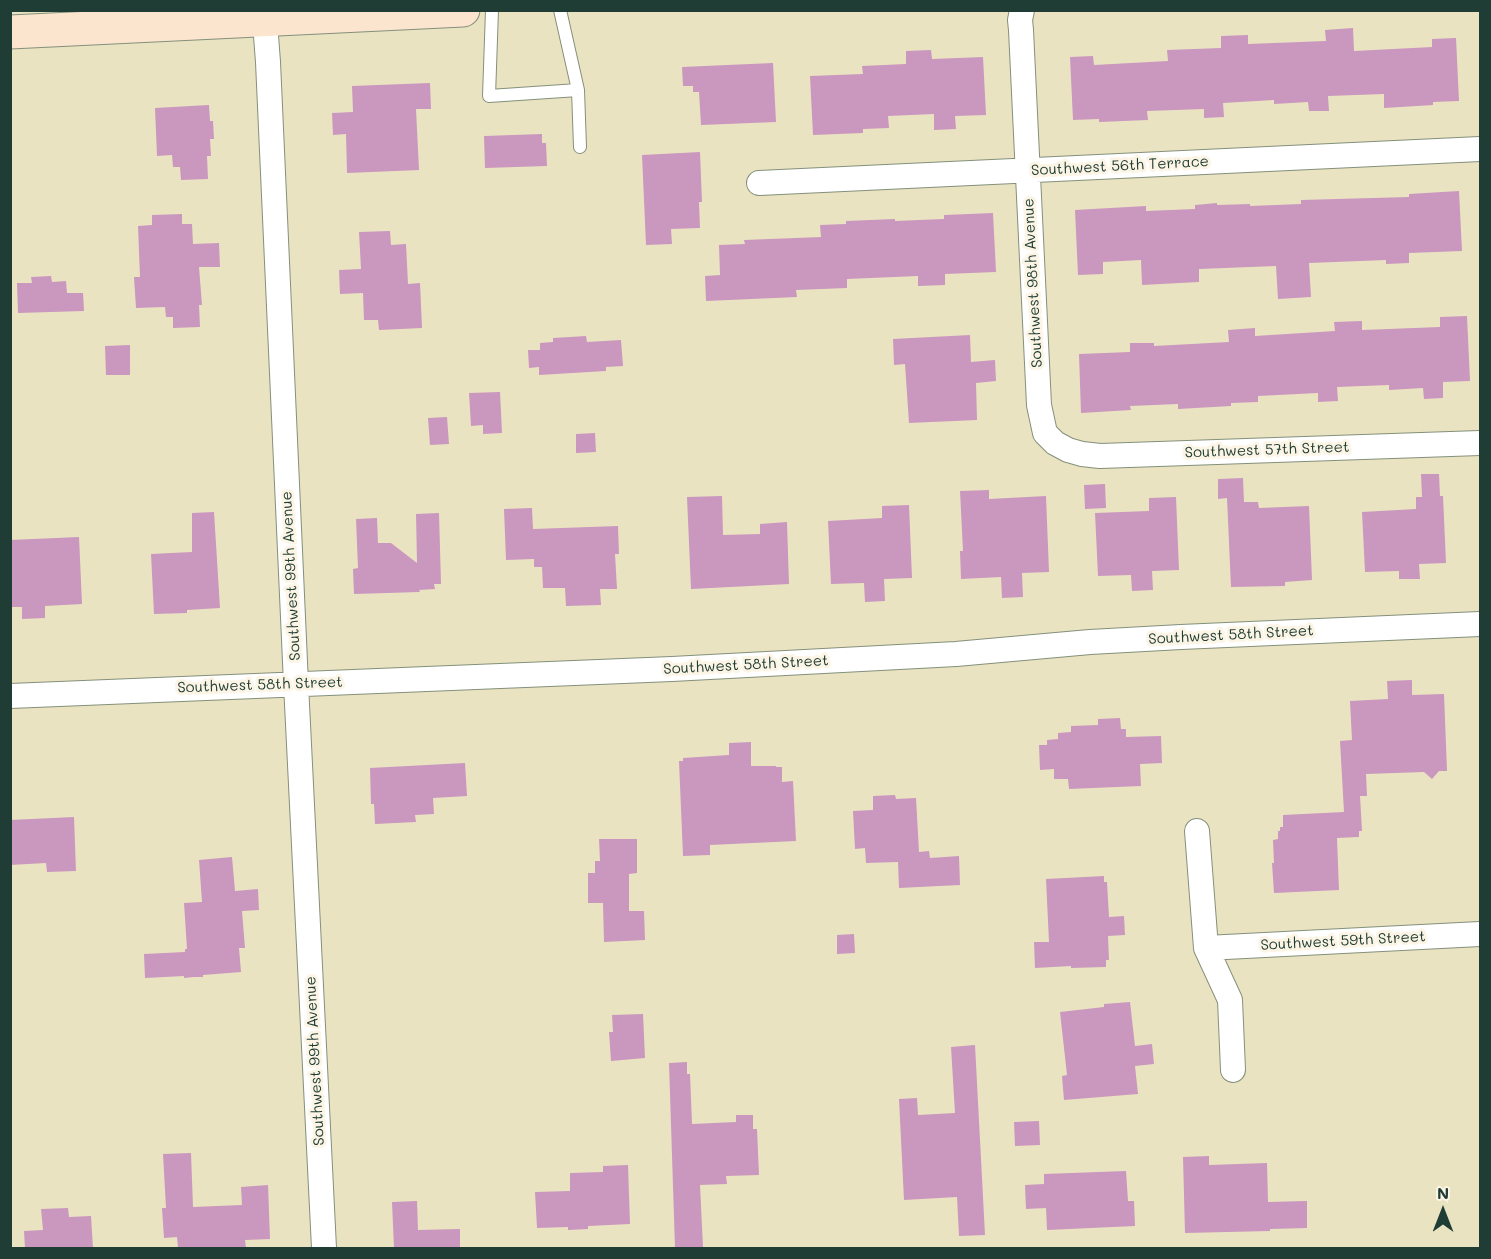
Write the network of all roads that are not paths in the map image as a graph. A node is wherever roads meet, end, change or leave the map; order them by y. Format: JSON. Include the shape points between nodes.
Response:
{"nodes":[{"id":1,"x":463,"y":10,"type":"edge"},
{"id":2,"x":492,"y":10,"type":"edge"},
{"id":3,"x":560,"y":10,"type":"edge"},
{"id":4,"x":1022,"y":10,"type":"edge"},
{"id":5,"x":264,"y":15,"type":"edge"},
{"id":6,"x":10,"y":32,"type":"edge"},
{"id":7,"x":578,"y":90,"type":"junction"},
{"id":8,"x":580,"y":147,"type":"dead end"},
{"id":9,"x":1480,"y":149,"type":"edge"},
{"id":10,"x":1028,"y":170,"type":"junction"},
{"id":11,"x":759,"y":183,"type":"dead end"},
{"id":12,"x":1480,"y":442,"type":"edge"},
{"id":13,"x":1055,"y":443,"type":"joint"},
{"id":14,"x":1480,"y":624,"type":"edge"},
{"id":15,"x":296,"y":684,"type":"junction"},
{"id":16,"x":10,"y":696,"type":"edge"},
{"id":17,"x":1197,"y":831,"type":"dead end"},
{"id":18,"x":1480,"y":934,"type":"edge"},
{"id":19,"x":1206,"y":948,"type":"junction"},
{"id":20,"x":1233,"y":1070,"type":"dead end"},
{"id":21,"x":324,"y":1248,"type":"edge"}],
"edges":[{"from":1,"to":5,"type":"main road"},
{"from":2,"to":7,"type":"lane","via":[[489,96]]},
{"from":3,"to":7,"type":"lane"},
{"from":4,"to":10,"type":"street","name":"Southwest 98th Avenue"},
{"from":5,"to":6,"type":"main road"},
{"from":5,"to":15,"type":"street","name":"Southwest 99th Avenue"},
{"from":7,"to":8,"type":"lane"},
{"from":9,"to":10,"type":"street","name":"Southwest 56th Terrace"},
{"from":10,"to":11,"type":"street","name":"Southwest 56th Terrace"},
{"from":10,"to":13,"type":"street","name":"Southwest 98th Avenue","via":[[1039,405],[1045,433]]},
{"from":12,"to":13,"type":"street","name":"Southwest 57th Street","via":[[1100,456],[1068,450]]},
{"from":14,"to":15,"type":"street","name":"Southwest 58th Street","via":[[1090,642],[956,654],[672,669]]},
{"from":15,"to":16,"type":"street","name":"Southwest 58th Street"},
{"from":15,"to":21,"type":"street","name":"Southwest 99th Avenue"},
{"from":17,"to":19,"type":"street"},
{"from":18,"to":19,"type":"street","name":"Southwest 59th Street"},
{"from":19,"to":20,"type":"street","via":[[1230,1000]]}]}
